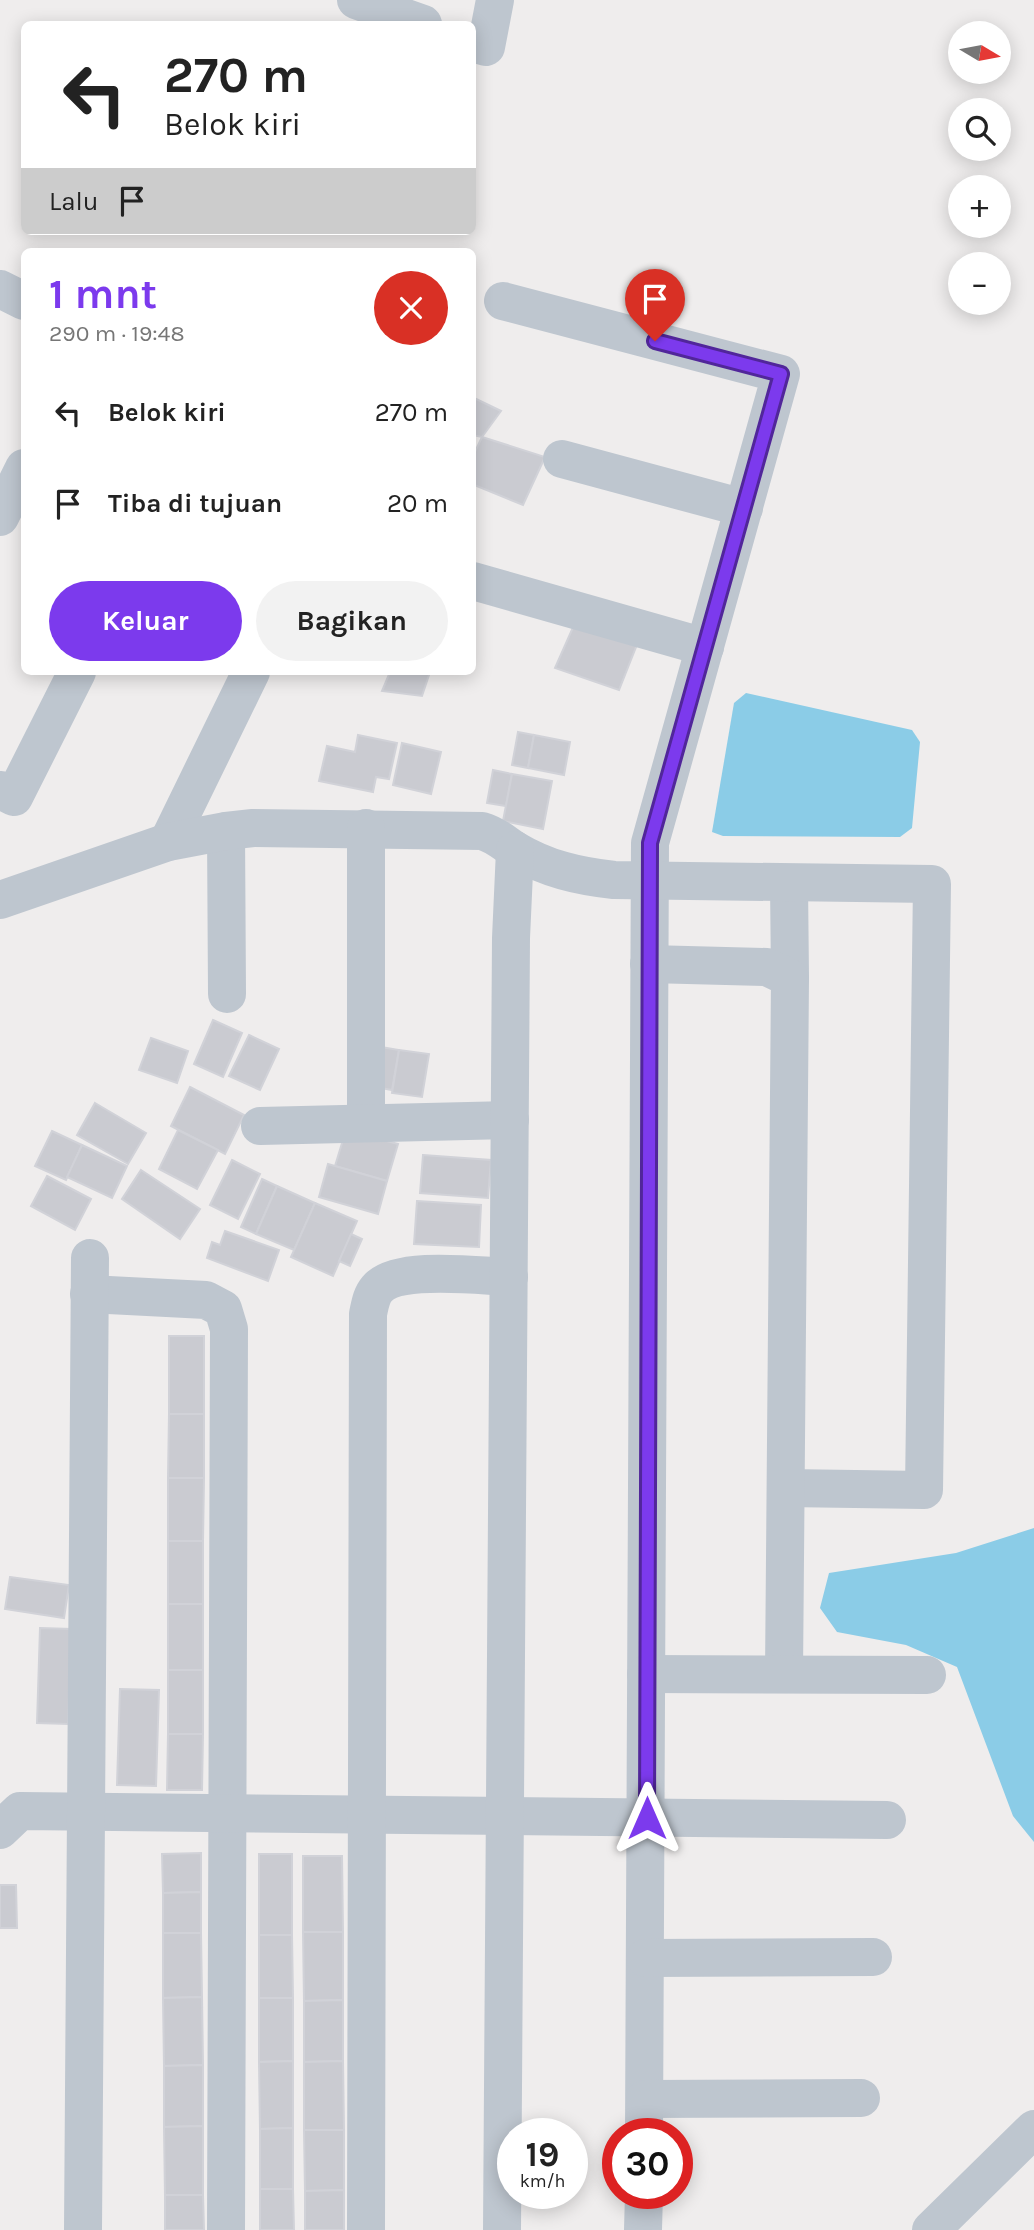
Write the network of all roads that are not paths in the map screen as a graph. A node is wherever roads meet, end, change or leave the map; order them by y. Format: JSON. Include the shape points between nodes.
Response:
{"nodes":[{"id":1,"x":356,"y":0,"type":"edge"},
{"id":2,"x":495,"y":0,"type":"edge"},
{"id":3,"x":415,"y":21,"type":"edge"},
{"id":4,"x":476,"y":44,"type":"edge"},
{"id":5,"x":0,"y":289,"type":"edge"},
{"id":6,"x":21,"y":300,"type":"edge"},
{"id":7,"x":503,"y":301,"type":"dead end"},
{"id":8,"x":562,"y":459,"type":"dead end"},
{"id":9,"x":21,"y":474,"type":"edge"},
{"id":10,"x":744,"y":508,"type":"junction"},
{"id":11,"x":0,"y":517,"type":"edge"},
{"id":12,"x":476,"y":582,"type":"edge"},
{"id":13,"x":705,"y":647,"type":"junction"},
{"id":14,"x":75,"y":675,"type":"edge"},
{"id":15,"x":250,"y":675,"type":"edge"},
{"id":16,"x":0,"y":790,"type":"edge"},
{"id":17,"x":366,"y":828,"type":"junction"},
{"id":18,"x":226,"y":831,"type":"junction"},
{"id":19,"x":168,"y":842,"type":"junction"},
{"id":20,"x":515,"y":850,"type":"junction"},
{"id":21,"x":649,"y":881,"type":"junction"},
{"id":22,"x":789,"y":883,"type":"junction"},
{"id":23,"x":0,"y":900,"type":"edge"},
{"id":24,"x":649,"y":964,"type":"junction"},
{"id":25,"x":790,"y":978,"type":"junction"},
{"id":26,"x":227,"y":994,"type":"dead end"},
{"id":27,"x":510,"y":1120,"type":"junction"},
{"id":28,"x":366,"y":1124,"type":"junction"},
{"id":29,"x":260,"y":1126,"type":"dead end"},
{"id":30,"x":509,"y":1277,"type":"junction"},
{"id":31,"x":786,"y":1488,"type":"junction"},
{"id":32,"x":646,"y":1674,"type":"junction"},
{"id":33,"x":784,"y":1674,"type":"junction"},
{"id":34,"x":928,"y":1675,"type":"dead end"},
{"id":35,"x":7,"y":1811,"type":"edge"},
{"id":36,"x":85,"y":1811,"type":"junction"},
{"id":37,"x":226,"y":1813,"type":"junction"},
{"id":38,"x":366,"y":1814,"type":"junction"},
{"id":39,"x":506,"y":1816,"type":"junction"},
{"id":40,"x":647,"y":1818,"type":"junction"},
{"id":41,"x":887,"y":1820,"type":"dead end"},
{"id":42,"x":646,"y":1958,"type":"junction"},
{"id":43,"x":873,"y":1958,"type":"dead end"},
{"id":44,"x":861,"y":2098,"type":"dead end"},
{"id":45,"x":645,"y":2116,"type":"edge"},
{"id":46,"x":1034,"y":2129,"type":"edge"},
{"id":47,"x":644,"y":2209,"type":"edge"},
{"id":48,"x":83,"y":2230,"type":"edge"},
{"id":49,"x":226,"y":2230,"type":"edge"},
{"id":50,"x":366,"y":2230,"type":"edge"},
{"id":51,"x":502,"y":2230,"type":"edge"},
{"id":52,"x":643,"y":2230,"type":"edge"},
{"id":53,"x":931,"y":2230,"type":"edge"}],
"edges":[{"from":1,"to":3,"type":"street"},
{"from":2,"to":4,"type":"street","via":[[485,47]]},
{"from":5,"to":6,"type":"street"},
{"from":7,"to":10,"type":"street","via":[[781,374]]},
{"from":8,"to":10,"type":"street"},
{"from":9,"to":11,"type":"street"},
{"from":10,"to":13,"type":"street"},
{"from":12,"to":13,"type":"street"},
{"from":13,"to":21,"type":"street","via":[[650,843]]},
{"from":14,"to":16,"type":"street","via":[[14,797]]},
{"from":15,"to":19,"type":"street"},
{"from":17,"to":18,"type":"street"},
{"from":17,"to":20,"type":"street","via":[[482,831],[496,835]]},
{"from":17,"to":28,"type":"street"},
{"from":18,"to":19,"type":"street"},
{"from":18,"to":26,"type":"street"},
{"from":19,"to":23,"type":"street"},
{"from":20,"to":21,"type":"street","via":[[577,876]]},
{"from":20,"to":27,"type":"street"},
{"from":21,"to":22,"type":"street"},
{"from":21,"to":24,"type":"street"},
{"from":22,"to":25,"type":"street"},
{"from":22,"to":31,"type":"street","via":[[932,884],[924,1490]]},
{"from":24,"to":25,"type":"street","via":[[767,967]]},
{"from":24,"to":32,"type":"street"},
{"from":25,"to":31,"type":"street"},
{"from":27,"to":28,"type":"street"},
{"from":27,"to":30,"type":"street"},
{"from":28,"to":29,"type":"street"},
{"from":30,"to":38,"type":"street","via":[[401,1276],[378,1287],[371,1298],[367,1346]]},
{"from":30,"to":39,"type":"street"},
{"from":31,"to":33,"type":"street"},
{"from":32,"to":33,"type":"street"},
{"from":32,"to":40,"type":"street"},
{"from":33,"to":34,"type":"street"},
{"from":35,"to":36,"type":"street"},
{"from":36,"to":37,"type":"street"},
{"from":36,"to":37,"type":"street","via":[[89,1276],[206,1300],[227,1315]]},
{"from":36,"to":48,"type":"street"},
{"from":37,"to":38,"type":"street"},
{"from":37,"to":49,"type":"street"},
{"from":38,"to":39,"type":"street"},
{"from":38,"to":50,"type":"street"},
{"from":39,"to":40,"type":"street"},
{"from":39,"to":51,"type":"street"},
{"from":40,"to":41,"type":"street"},
{"from":40,"to":42,"type":"street"},
{"from":42,"to":43,"type":"street"},
{"from":42,"to":45,"type":"street"},
{"from":44,"to":45,"type":"street"},
{"from":46,"to":53,"type":"street"},
{"from":47,"to":52,"type":"street"}]}
